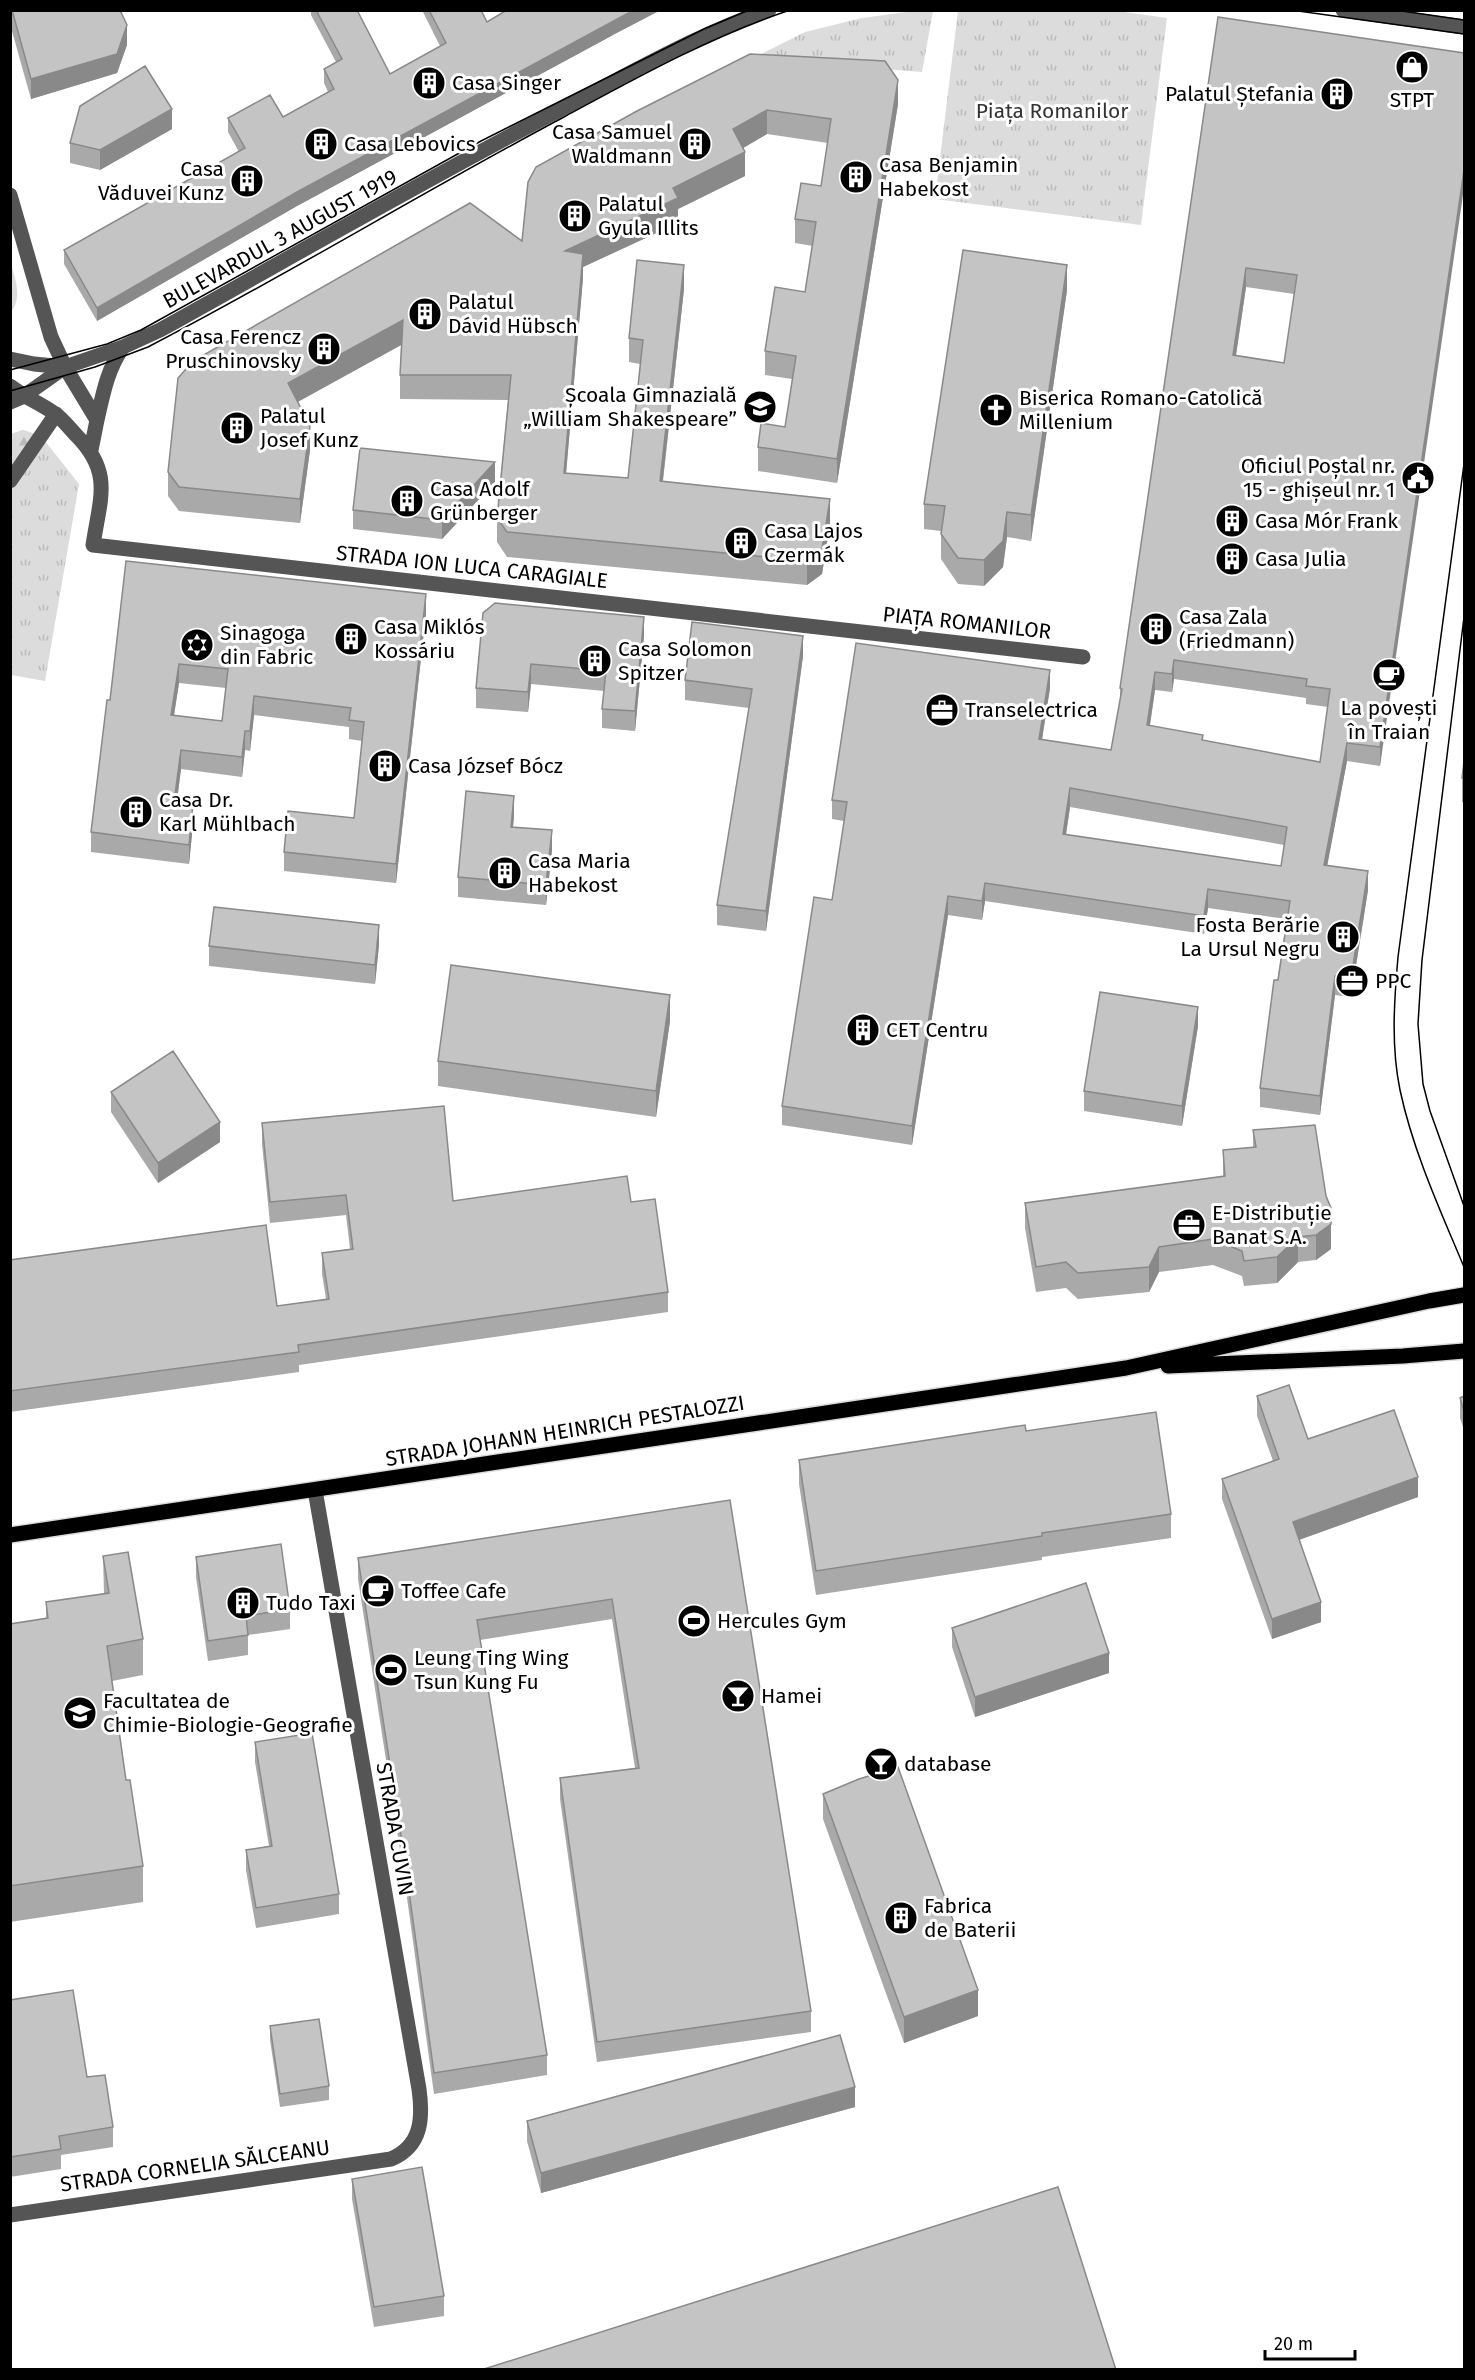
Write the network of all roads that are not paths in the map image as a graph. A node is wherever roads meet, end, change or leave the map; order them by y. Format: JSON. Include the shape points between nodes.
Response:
{"nodes":[{"id":1,"x":770,"y":10,"type":"edge"},
{"id":2,"x":1343,"y":10,"type":"edge"},
{"id":3,"x":1464,"y":27,"type":"edge"},
{"id":4,"x":10,"y":195,"type":"edge"},
{"id":5,"x":123,"y":347,"type":"junction"},
{"id":6,"x":10,"y":359,"type":"edge"},
{"id":7,"x":65,"y":368,"type":"junction"},
{"id":8,"x":10,"y":386,"type":"edge"},
{"id":9,"x":17,"y":399,"type":"edge"},
{"id":10,"x":56,"y":414,"type":"junction"},
{"id":11,"x":97,"y":420,"type":"junction"},
{"id":12,"x":91,"y":450,"type":"junction"},
{"id":13,"x":10,"y":481,"type":"edge"},
{"id":14,"x":846,"y":630,"type":"joint"},
{"id":15,"x":1083,"y":657,"type":"dead end"},
{"id":16,"x":1463,"y":1297,"type":"edge"},
{"id":17,"x":1464,"y":1351,"type":"edge"},
{"id":18,"x":1126,"y":1368,"type":"junction"},
{"id":19,"x":315,"y":1490,"type":"junction"},
{"id":20,"x":10,"y":1535,"type":"edge"},
{"id":21,"x":386,"y":2159,"type":"joint"},
{"id":22,"x":10,"y":2215,"type":"edge"}],
"edges":[{"from":1,"to":5,"type":"street","name":"BULEVARDUL 3 AUGUST 1919","via":[[682,47],[517,132]]},
{"from":2,"to":3,"type":"street"},
{"from":4,"to":7,"type":"street","via":[[41,307]]},
{"from":5,"to":7,"type":"street","name":"BULEVARDUL 3 AUGUST 1919"},
{"from":5,"to":11,"type":"street","via":[[107,377]]},
{"from":6,"to":7,"type":"street","name":"BULEVARDUL 3 AUGUST 1919"},
{"from":7,"to":9,"type":"street","name":"BULEVARDUL 3 AUGUST 1919"},
{"from":7,"to":11,"type":"street"},
{"from":8,"to":9,"type":"street"},
{"from":9,"to":10,"type":"street"},
{"from":10,"to":12,"type":"street"},
{"from":10,"to":13,"type":"street"},
{"from":11,"to":12,"type":"street"},
{"from":12,"to":14,"type":"street","name":"STRADA ION LUCA CARAGIALE","via":[[102,482],[93,545]]},
{"from":14,"to":15,"type":"street","name":"PIAȚA ROMANILOR"},
{"from":16,"to":18,"type":"main road","name":"STRADA JOHANN HEINRICH PESTALOZZI","via":[[1429,1301]]},
{"from":17,"to":18,"type":"main road","name":"STRADA JOHANN HEINRICH PESTALOZZI"},
{"from":18,"to":19,"type":"main road","name":"STRADA JOHANN HEINRICH PESTALOZZI"},
{"from":19,"to":20,"type":"main road","name":"STRADA JOHANN HEINRICH PESTALOZZI"},
{"from":19,"to":21,"type":"street","name":"STRADA CUVIN","via":[[420,2096],[417,2137],[406,2150]]},
{"from":21,"to":22,"type":"street","name":"STRADA CORNELIA SĂLCEANU"}]}
